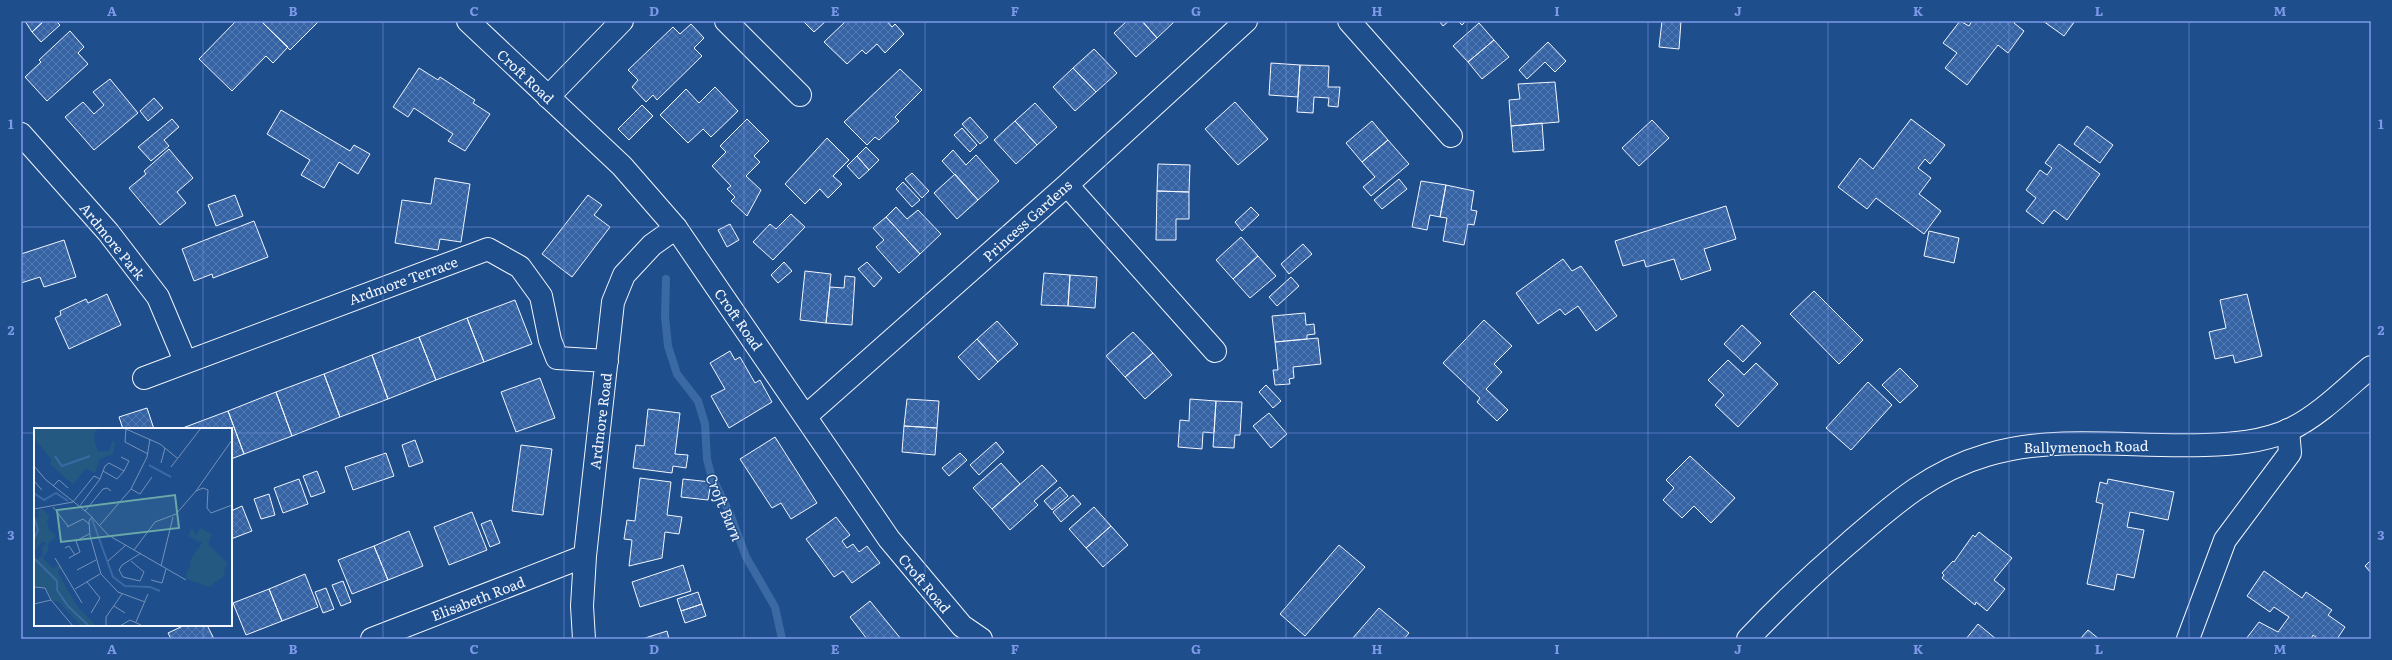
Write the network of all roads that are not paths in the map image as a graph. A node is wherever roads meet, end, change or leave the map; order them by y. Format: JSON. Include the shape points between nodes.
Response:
{"nodes":[{"id":1,"x":468,"y":21,"type":"edge"},
{"id":2,"x":622,"y":21,"type":"edge"},
{"id":3,"x":726,"y":21,"type":"edge"},
{"id":4,"x":1246,"y":21,"type":"edge"},
{"id":5,"x":1349,"y":21,"type":"edge"},
{"id":6,"x":800,"y":94,"type":"dead end"},
{"id":7,"x":548,"y":97,"type":"junction"},
{"id":8,"x":21,"y":134,"type":"edge"},
{"id":9,"x":1451,"y":136,"type":"dead end"},
{"id":10,"x":1067,"y":184,"type":"junction"},
{"id":11,"x":676,"y":228,"type":"junction"},
{"id":12,"x":1215,"y":351,"type":"dead end"},
{"id":13,"x":184,"y":361,"type":"junction"},
{"id":14,"x":607,"y":361,"type":"junction"},
{"id":15,"x":2371,"y":367,"type":"edge"},
{"id":16,"x":144,"y":378,"type":"dead end"},
{"id":17,"x":806,"y":416,"type":"junction"},
{"id":18,"x":2288,"y":430,"type":"junction"},
{"id":19,"x":585,"y":556,"type":"junction"},
{"id":20,"x":372,"y":639,"type":"edge"},
{"id":21,"x":584,"y":639,"type":"edge"},
{"id":22,"x":981,"y":639,"type":"edge"},
{"id":23,"x":1748,"y":639,"type":"edge"},
{"id":24,"x":2188,"y":639,"type":"edge"}],
"edges":[{"from":1,"to":7,"type":"street","name":"Croft Road"},
{"from":2,"to":7,"type":"street"},
{"from":3,"to":6,"type":"street"},
{"from":4,"to":10,"type":"street","name":"Princess Gardens"},
{"from":5,"to":9,"type":"street"},
{"from":7,"to":11,"type":"street","name":"Croft Road","via":[[622,166]]},
{"from":8,"to":13,"type":"street","name":"Ardmore Park","via":[[108,232],[158,297]]},
{"from":10,"to":12,"type":"street"},
{"from":10,"to":17,"type":"street","name":"Princess Gardens"},
{"from":11,"to":14,"type":"street","name":"Ardmore Road","via":[[652,245],[624,275],[613,302]]},
{"from":11,"to":17,"type":"street","name":"Croft Road"},
{"from":13,"to":14,"type":"street","name":"Ardmore Terrace","via":[[488,249],[520,267],[542,296],[550,340],[558,358]]},
{"from":13,"to":16,"type":"street","name":"Ardmore Terrace"},
{"from":14,"to":19,"type":"street","name":"Ardmore Road"},
{"from":15,"to":18,"type":"street","name":"Ballymenoch Road","via":[[2322,409]]},
{"from":17,"to":22,"type":"street","name":"Croft Road","via":[[889,539],[962,626]]},
{"from":18,"to":23,"type":"street","name":"Ballymenoch Road","via":[[2269,437],[2224,444],[2054,444],[2018,447],[1987,454],[1955,466],[1900,498],[1826,562]]},
{"from":18,"to":24,"type":"street","via":[[2290,453],[2225,540]]},
{"from":19,"to":20,"type":"street","name":"Elisabeth Road"},
{"from":19,"to":21,"type":"street","name":"Ardmore Road","via":[[582,606]]}]}
